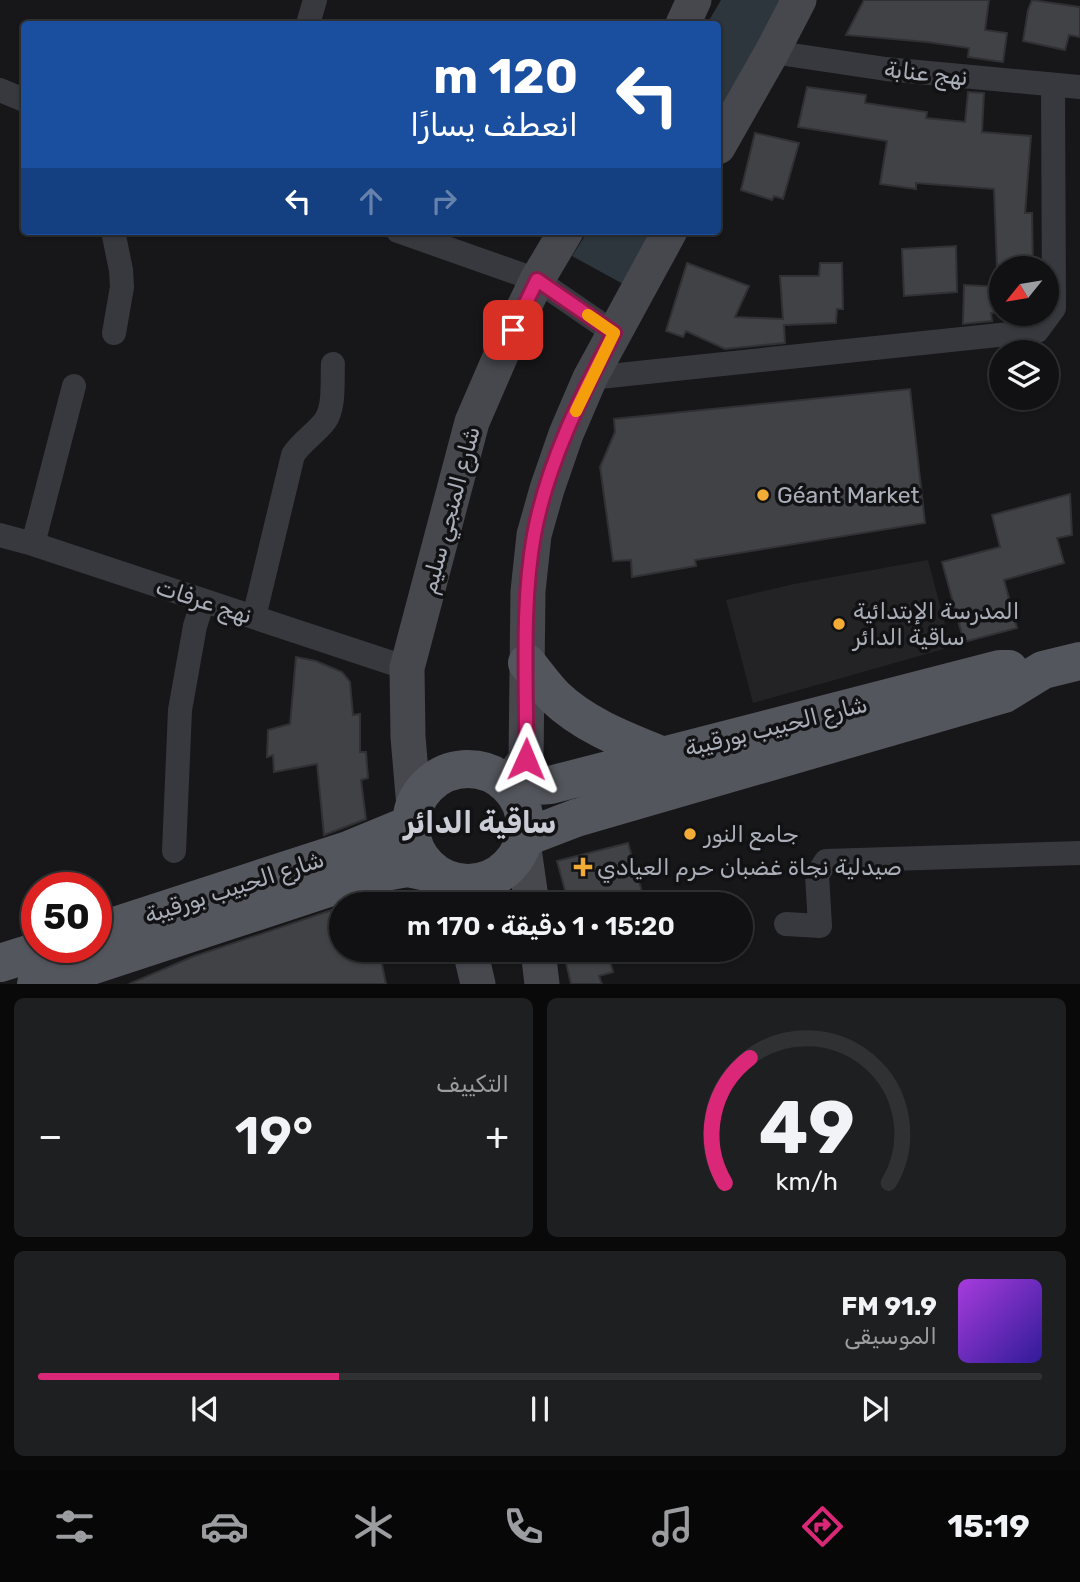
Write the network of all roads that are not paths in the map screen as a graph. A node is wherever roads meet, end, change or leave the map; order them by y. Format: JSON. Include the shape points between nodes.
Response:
{"nodes":[{"id":1,"x":315,"y":0,"type":"edge"},
{"id":2,"x":695,"y":0,"type":"edge"},
{"id":3,"x":799,"y":0,"type":"edge"},
{"id":4,"x":309,"y":21,"type":"edge"},
{"id":5,"x":684,"y":21,"type":"edge"},
{"id":6,"x":772,"y":52,"type":"junction"},
{"id":7,"x":1053,"y":85,"type":"junction"},
{"id":8,"x":1080,"y":87,"type":"edge"},
{"id":9,"x":0,"y":90,"type":"edge"},
{"id":10,"x":21,"y":99,"type":"edge"},
{"id":11,"x":721,"y":142,"type":"edge"},
{"id":12,"x":114,"y":235,"type":"edge"},
{"id":13,"x":409,"y":235,"type":"edge"},
{"id":14,"x":564,"y":235,"type":"edge"},
{"id":15,"x":668,"y":235,"type":"edge"},
{"id":16,"x":537,"y":280,"type":"junction"},
{"id":17,"x":114,"y":333,"type":"dead end"},
{"id":18,"x":614,"y":333,"type":"junction"},
{"id":19,"x":333,"y":364,"type":"dead end"},
{"id":20,"x":590,"y":378,"type":"junction"},
{"id":21,"x":74,"y":387,"type":"dead end"},
{"id":22,"x":0,"y":535,"type":"edge"},
{"id":23,"x":33,"y":544,"type":"junction"},
{"id":24,"x":203,"y":601,"type":"junction"},
{"id":25,"x":254,"y":617,"type":"junction"},
{"id":26,"x":1080,"y":660,"type":"edge"},
{"id":27,"x":527,"y":663,"type":"junction"},
{"id":28,"x":407,"y":668,"type":"junction"},
{"id":29,"x":1042,"y":670,"type":"junction"},
{"id":30,"x":661,"y":755,"type":"junction"},
{"id":31,"x":508,"y":786,"type":"junction"},
{"id":32,"x":412,"y":815,"type":"junction"},
{"id":33,"x":524,"y":840,"type":"junction"},
{"id":34,"x":174,"y":851,"type":"dead end"},
{"id":35,"x":1080,"y":853,"type":"edge"},
{"id":36,"x":446,"y":886,"type":"edge"},
{"id":37,"x":530,"y":892,"type":"edge"},
{"id":38,"x":786,"y":924,"type":"dead end"},
{"id":39,"x":112,"y":927,"type":"edge"},
{"id":40,"x":21,"y":956,"type":"edge"},
{"id":41,"x":473,"y":962,"type":"edge"},
{"id":42,"x":539,"y":962,"type":"edge"},
{"id":43,"x":0,"y":963,"type":"edge"},
{"id":44,"x":36,"y":984,"type":"edge"},
{"id":45,"x":478,"y":984,"type":"edge"},
{"id":46,"x":542,"y":984,"type":"edge"}],
"edges":[{"from":1,"to":4,"type":"street"},
{"from":2,"to":5,"type":"main road"},
{"from":3,"to":6,"type":"main road"},
{"from":6,"to":7,"type":"street","name":"نهج عنابة","via":[[886,69]]},
{"from":6,"to":11,"type":"main road"},
{"from":7,"to":8,"type":"street","name":"نهج عنابة"},
{"from":7,"to":20,"type":"street","via":[[1054,308],[1037,331]]},
{"from":9,"to":10,"type":"street"},
{"from":12,"to":17,"type":"street","via":[[122,287]]},
{"from":13,"to":16,"type":"street"},
{"from":14,"to":16,"type":"main road","name":"شارع المنجي سليم"},
{"from":15,"to":18,"type":"main road"},
{"from":16,"to":18,"type":"street"},
{"from":16,"to":28,"type":"main road","name":"شارع المنجي سليم","via":[[472,422]]},
{"from":18,"to":20,"type":"main road"},
{"from":19,"to":25,"type":"street","via":[[330,411],[293,455]]},
{"from":20,"to":27,"type":"main road","via":[[566,434],[534,535]]},
{"from":21,"to":23,"type":"street"},
{"from":22,"to":23,"type":"street","name":"نهج عرفات"},
{"from":23,"to":24,"type":"street","name":"نهج عرفات"},
{"from":24,"to":25,"type":"street","name":"نهج عرفات"},
{"from":24,"to":34,"type":"street","via":[[180,710]]},
{"from":25,"to":28,"type":"street","name":"نهج عرفات"},
{"from":26,"to":29,"type":"main road","name":"شارع الحبيب بورقيبة"},
{"from":27,"to":30,"type":"main road","via":[[554,697],[573,712]]},
{"from":27,"to":31,"type":"main road","via":[[526,759]]},
{"from":28,"to":32,"type":"main road","name":"شارع المنجي سليم"},
{"from":29,"to":30,"type":"main road","name":"شارع الحبيب بورقيبة","via":[[1000,669]]},
{"from":29,"to":33,"type":"main road","name":"شارع الحبيب بورقيبة","via":[[1004,694],[576,818]]},
{"from":30,"to":31,"type":"main road","name":"شارع الحبيب بورقيبة","via":[[550,785]]},
{"from":31,"to":32,"type":"main road","name":"شارع الحبيب بورقيبة","via":[[482,771],[454,771],[429,784]]},
{"from":31,"to":33,"type":"main road","via":[[523,811]]},
{"from":32,"to":36,"type":"main road","via":[[414,847]]},
{"from":32,"to":39,"type":"main road","name":"شارع الحبيب بورقيبة","via":[[348,850]]},
{"from":33,"to":36,"type":"main road","name":"شارع الحبيب بورقيبة","via":[[510,866],[499,875]]},
{"from":33,"to":37,"type":"main road"},
{"from":35,"to":38,"type":"street","via":[[826,861],[817,875],[820,926]]},
{"from":36,"to":44,"type":"main road","name":"شارع الحبيب بورقيبة","via":[[407,868],[368,875]]},
{"from":40,"to":43,"type":"main road"},
{"from":41,"to":45,"type":"main road"},
{"from":42,"to":46,"type":"main road"}]}
